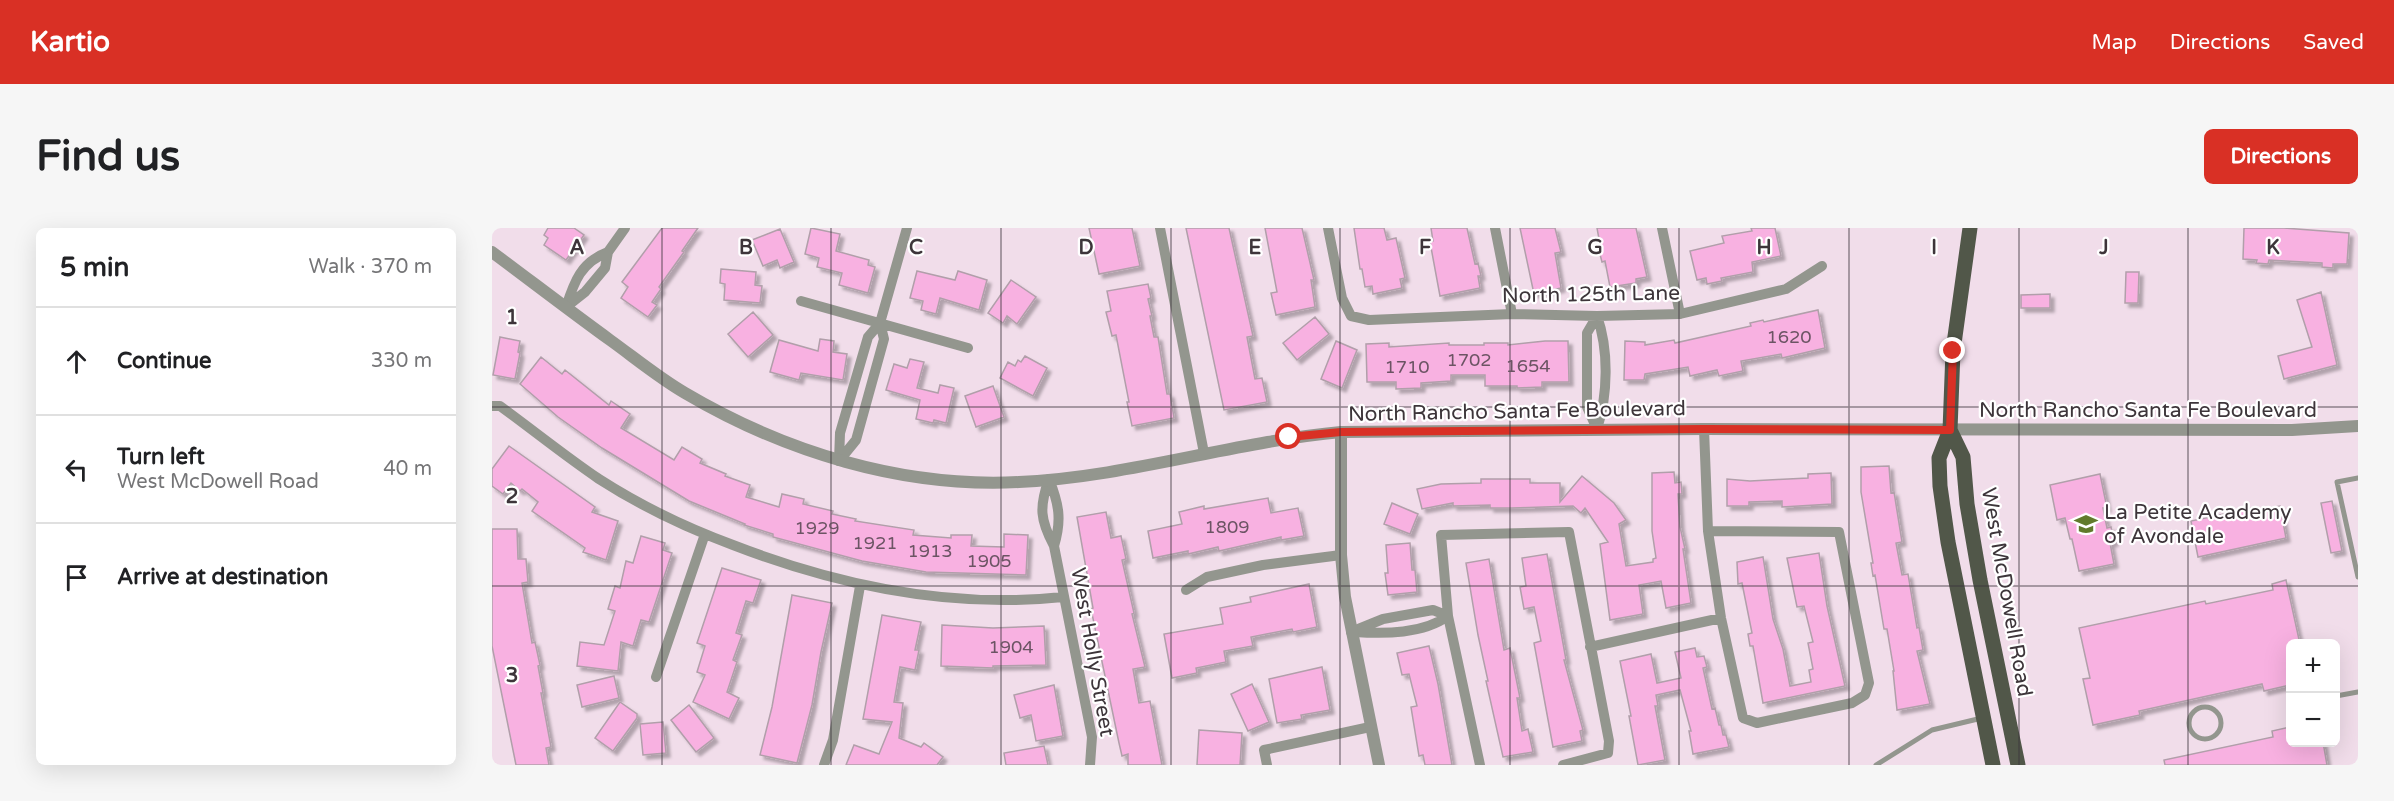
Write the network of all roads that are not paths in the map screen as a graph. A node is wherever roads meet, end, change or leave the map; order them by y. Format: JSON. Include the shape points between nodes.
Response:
{"nodes":[{"id":1,"x":625,"y":228,"type":"edge"},
{"id":2,"x":907,"y":228,"type":"edge"},
{"id":3,"x":1160,"y":228,"type":"edge"},
{"id":4,"x":1328,"y":228,"type":"edge"},
{"id":5,"x":1495,"y":228,"type":"edge"},
{"id":6,"x":1662,"y":228,"type":"edge"},
{"id":7,"x":1970,"y":228,"type":"edge"},
{"id":8,"x":492,"y":252,"type":"edge"},
{"id":9,"x":608,"y":252,"type":"junction"},
{"id":10,"x":1822,"y":266,"type":"dead end"},
{"id":11,"x":801,"y":301,"type":"dead end"},
{"id":12,"x":566,"y":308,"type":"junction"},
{"id":13,"x":1512,"y":314,"type":"junction"},
{"id":14,"x":1680,"y":314,"type":"junction"},
{"id":15,"x":1597,"y":316,"type":"junction"},
{"id":16,"x":880,"y":323,"type":"junction"},
{"id":17,"x":968,"y":348,"type":"dead end"},
{"id":18,"x":492,"y":406,"type":"edge"},
{"id":19,"x":2358,"y":426,"type":"edge"},
{"id":20,"x":1597,"y":429,"type":"junction"},
{"id":21,"x":1704,"y":429,"type":"junction"},
{"id":22,"x":1950,"y":430,"type":"junction"},
{"id":23,"x":1341,"y":432,"type":"junction"},
{"id":24,"x":1204,"y":453,"type":"junction"},
{"id":25,"x":839,"y":461,"type":"junction"},
{"id":26,"x":2358,"y":478,"type":"edge"},
{"id":27,"x":1049,"y":479,"type":"junction"},
{"id":28,"x":1708,"y":531,"type":"junction"},
{"id":29,"x":705,"y":534,"type":"junction"},
{"id":30,"x":1054,"y":546,"type":"junction"},
{"id":31,"x":1341,"y":555,"type":"junction"},
{"id":32,"x":2358,"y":577,"type":"edge"},
{"id":33,"x":860,"y":586,"type":"junction"},
{"id":34,"x":1186,"y":590,"type":"dead end"},
{"id":35,"x":1063,"y":597,"type":"junction"},
{"id":36,"x":1448,"y":616,"type":"junction"},
{"id":37,"x":1721,"y":618,"type":"junction"},
{"id":38,"x":1351,"y":632,"type":"junction"},
{"id":39,"x":1590,"y":647,"type":"junction"},
{"id":40,"x":656,"y":677,"type":"dead end"},
{"id":41,"x":2358,"y":692,"type":"edge"},
{"id":42,"x":2340,"y":695,"type":"edge"},
{"id":43,"x":2205,"y":706,"type":"joint"},
{"id":44,"x":1984,"y":717,"type":"junction"},
{"id":45,"x":1371,"y":727,"type":"junction"},
{"id":46,"x":824,"y":765,"type":"edge"},
{"id":47,"x":1090,"y":765,"type":"edge"},
{"id":48,"x":1267,"y":765,"type":"edge"},
{"id":49,"x":1379,"y":765,"type":"edge"},
{"id":50,"x":1480,"y":765,"type":"edge"},
{"id":51,"x":1563,"y":765,"type":"edge"},
{"id":52,"x":1876,"y":765,"type":"edge"},
{"id":53,"x":1993,"y":765,"type":"edge"},
{"id":54,"x":2018,"y":765,"type":"edge"}],
"edges":[{"from":1,"to":9,"type":"street"},
{"from":2,"to":16,"type":"street"},
{"from":3,"to":24,"type":"street"},
{"from":4,"to":13,"type":"street","name":"North 125th Lane","via":[[1342,298],[1351,316],[1369,320]]},
{"from":5,"to":13,"type":"street"},
{"from":6,"to":14,"type":"street"},
{"from":7,"to":22,"type":"main road","name":"West McDowell Road","via":[[1953,351]]},
{"from":8,"to":12,"type":"street","name":"North Rancho Santa Fe Boulevard"},
{"from":9,"to":12,"type":"street","via":[[605,268]]},
{"from":9,"to":12,"type":"street","via":[[592,258],[574,283]]},
{"from":10,"to":14,"type":"street","name":"North 125th Lane","via":[[1785,289]]},
{"from":11,"to":16,"type":"street"},
{"from":12,"to":25,"type":"street","name":"North Rancho Santa Fe Boulevard","via":[[707,405],[767,435]]},
{"from":13,"to":15,"type":"street","name":"North 125th Lane"},
{"from":14,"to":15,"type":"street","name":"North 125th Lane"},
{"from":15,"to":20,"type":"street","via":[[1604,336],[1604,407]]},
{"from":15,"to":20,"type":"street","via":[[1587,333],[1587,407]]},
{"from":16,"to":17,"type":"street"},
{"from":16,"to":25,"type":"street","via":[[868,337],[840,433]]},
{"from":16,"to":25,"type":"street","via":[[884,339],[856,440]]},
{"from":18,"to":29,"type":"street","via":[[500,405],[599,479]]},
{"from":19,"to":22,"type":"street","name":"North Rancho Santa Fe Boulevard","via":[[2292,430]]},
{"from":20,"to":21,"type":"street","name":"North Rancho Santa Fe Boulevard"},
{"from":20,"to":23,"type":"street","name":"North Rancho Santa Fe Boulevard"},
{"from":21,"to":22,"type":"street","name":"North Rancho Santa Fe Boulevard"},
{"from":21,"to":28,"type":"street"},
{"from":22,"to":44,"type":"main road","name":"West McDowell Road","via":[[1939,458],[1943,512]]},
{"from":22,"to":54,"type":"main road","name":"West McDowell Road","via":[[1963,457],[1980,580]]},
{"from":23,"to":24,"type":"street","name":"North Rancho Santa Fe Boulevard"},
{"from":23,"to":31,"type":"street"},
{"from":24,"to":27,"type":"street","name":"North Rancho Santa Fe Boulevard","via":[[1117,471]]},
{"from":25,"to":27,"type":"street","name":"North Rancho Santa Fe Boulevard","via":[[939,480],[976,483]]},
{"from":26,"to":32,"type":"lane","via":[[2337,482]]},
{"from":27,"to":30,"type":"street","name":"West Holly Street","via":[[1058,504],[1059,527]]},
{"from":27,"to":30,"type":"street","name":"West Holly Street","via":[[1041,500],[1044,527]]},
{"from":28,"to":37,"type":"street"},
{"from":28,"to":37,"type":"street","via":[[1839,532],[1869,683],[1865,695],[1852,703],[1757,723],[1743,718]]},
{"from":29,"to":33,"type":"street","via":[[776,562]]},
{"from":29,"to":40,"type":"street"},
{"from":30,"to":35,"type":"street","name":"West Holly Street"},
{"from":31,"to":34,"type":"street","via":[[1207,577]]},
{"from":31,"to":38,"type":"street"},
{"from":33,"to":35,"type":"street","via":[[963,599]]},
{"from":33,"to":46,"type":"street","via":[[833,740]]},
{"from":35,"to":47,"type":"street","name":"West Holly Street","via":[[1092,737]]},
{"from":36,"to":38,"type":"street","via":[[1436,625],[1386,634]]},
{"from":36,"to":39,"type":"street","via":[[1441,535],[1569,532]]},
{"from":36,"to":50,"type":"street"},
{"from":37,"to":39,"type":"street"},
{"from":38,"to":45,"type":"street"},
{"from":39,"to":51,"type":"street","via":[[1608,753]]},
{"from":41,"to":42,"type":"lane"},
{"from":43,"to":43,"type":"lane","via":[[2191,714],[2189,724],[2193,734],[2208,739],[2217,734],[2221,720],[2215,710]]},
{"from":44,"to":52,"type":"lane","via":[[1932,730]]},
{"from":44,"to":53,"type":"main road","name":"West McDowell Road"},
{"from":45,"to":48,"type":"street","via":[[1264,750]]},
{"from":45,"to":49,"type":"street"}]}
